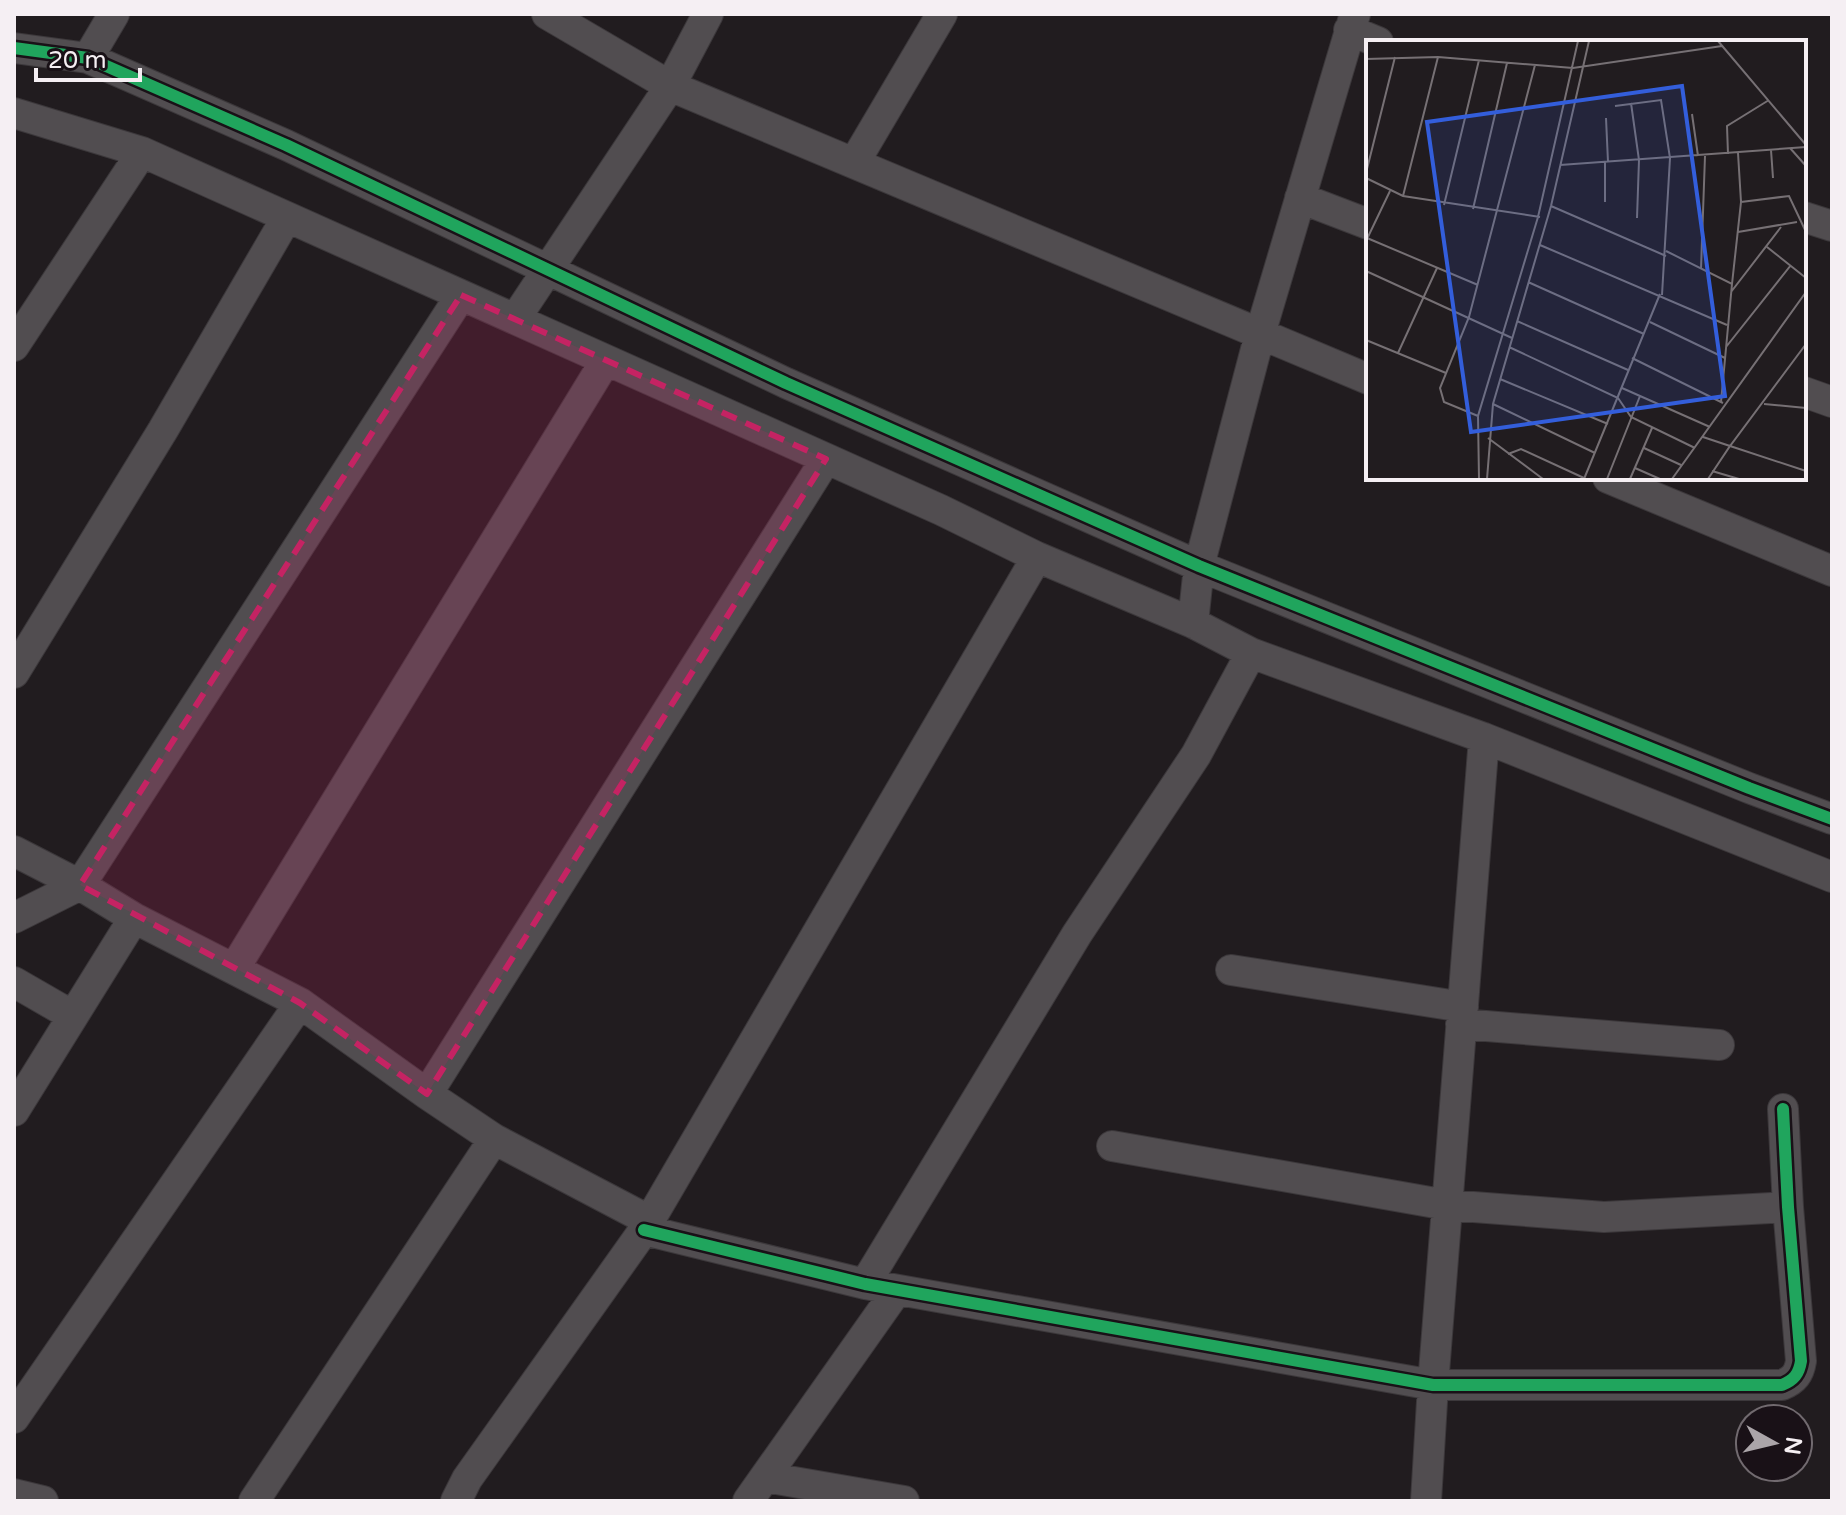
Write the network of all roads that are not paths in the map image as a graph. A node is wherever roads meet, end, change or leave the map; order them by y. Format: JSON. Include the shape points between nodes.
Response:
{"nodes":[{"id":1,"x":114,"y":14,"type":"edge"},
{"id":2,"x":547,"y":14,"type":"edge"},
{"id":3,"x":708,"y":14,"type":"edge"},
{"id":4,"x":942,"y":14,"type":"edge"},
{"id":5,"x":1352,"y":22,"type":"edge"},
{"id":6,"x":1375,"y":40,"type":"edge"},
{"id":7,"x":14,"y":48,"type":"edge"},
{"id":8,"x":88,"y":58,"type":"junction"},
{"id":9,"x":670,"y":86,"type":"junction"},
{"id":10,"x":14,"y":113,"type":"edge"},
{"id":11,"x":142,"y":152,"type":"junction"},
{"id":12,"x":854,"y":163,"type":"junction"},
{"id":13,"x":1300,"y":198,"type":"junction"},
{"id":14,"x":287,"y":217,"type":"junction"},
{"id":15,"x":1806,"y":218,"type":"edge"},
{"id":16,"x":1366,"y":223,"type":"edge"},
{"id":17,"x":1832,"y":226,"type":"edge"},
{"id":18,"x":550,"y":270,"type":"junction"},
{"id":19,"x":461,"y":295,"type":"junction"},
{"id":20,"x":515,"y":319,"type":"junction"},
{"id":21,"x":1260,"y":334,"type":"junction"},
{"id":22,"x":14,"y":346,"type":"edge"},
{"id":23,"x":606,"y":360,"type":"junction"},
{"id":24,"x":1366,"y":378,"type":"edge"},
{"id":25,"x":1806,"y":393,"type":"edge"},
{"id":26,"x":1832,"y":402,"type":"edge"},
{"id":27,"x":826,"y":459,"type":"junction"},
{"id":28,"x":1613,"y":480,"type":"edge"},
{"id":29,"x":1037,"y":557,"type":"junction"},
{"id":30,"x":1199,"y":566,"type":"junction"},
{"id":31,"x":1832,"y":571,"type":"edge"},
{"id":32,"x":1193,"y":623,"type":"junction"},
{"id":33,"x":1251,"y":653,"type":"junction"},
{"id":34,"x":14,"y":673,"type":"edge"},
{"id":35,"x":1484,"y":738,"type":"junction"},
{"id":36,"x":1832,"y":819,"type":"edge"},
{"id":37,"x":14,"y":851,"type":"edge"},
{"id":38,"x":1832,"y":877,"type":"edge"},
{"id":39,"x":80,"y":885,"type":"junction"},
{"id":40,"x":14,"y":918,"type":"edge"},
{"id":41,"x":134,"y":918,"type":"junction"},
{"id":42,"x":234,"y":969,"type":"junction"},
{"id":43,"x":1231,"y":970,"type":"dead end"},
{"id":44,"x":14,"y":982,"type":"edge"},
{"id":45,"x":300,"y":1003,"type":"junction"},
{"id":46,"x":1462,"y":1015,"type":"junction"},
{"id":47,"x":73,"y":1016,"type":"junction"},
{"id":48,"x":1719,"y":1045,"type":"dead end"},
{"id":49,"x":427,"y":1094,"type":"junction"},
{"id":50,"x":1783,"y":1109,"type":"dead end"},
{"id":51,"x":14,"y":1111,"type":"edge"},
{"id":52,"x":494,"y":1139,"type":"junction"},
{"id":53,"x":1112,"y":1146,"type":"dead end"},
{"id":54,"x":1447,"y":1205,"type":"junction"},
{"id":55,"x":1788,"y":1207,"type":"junction"},
{"id":56,"x":647,"y":1225,"type":"junction"},
{"id":57,"x":865,"y":1284,"type":"junction"},
{"id":58,"x":897,"y":1290,"type":"junction"},
{"id":59,"x":1433,"y":1385,"type":"junction"},
{"id":60,"x":14,"y":1418,"type":"edge"},
{"id":61,"x":756,"y":1489,"type":"edge"},
{"id":62,"x":14,"y":1494,"type":"edge"},
{"id":63,"x":43,"y":1501,"type":"edge"},
{"id":64,"x":254,"y":1501,"type":"edge"},
{"id":65,"x":456,"y":1501,"type":"edge"},
{"id":66,"x":904,"y":1501,"type":"edge"},
{"id":67,"x":1426,"y":1501,"type":"edge"}],
"edges":[{"from":1,"to":8,"type":"street"},
{"from":2,"to":9,"type":"street"},
{"from":3,"to":9,"type":"street"},
{"from":4,"to":12,"type":"street"},
{"from":5,"to":6,"type":"street"},
{"from":5,"to":13,"type":"street"},
{"from":7,"to":8,"type":"street"},
{"from":8,"to":18,"type":"street"},
{"from":9,"to":12,"type":"street"},
{"from":9,"to":18,"type":"street"},
{"from":10,"to":11,"type":"street"},
{"from":11,"to":14,"type":"street"},
{"from":11,"to":22,"type":"street"},
{"from":12,"to":21,"type":"street"},
{"from":13,"to":16,"type":"street"},
{"from":13,"to":21,"type":"street"},
{"from":14,"to":19,"type":"street"},
{"from":14,"to":34,"type":"street"},
{"from":15,"to":17,"type":"street"},
{"from":18,"to":20,"type":"street"},
{"from":18,"to":30,"type":"street","via":[[786,383]]},
{"from":19,"to":20,"type":"street"},
{"from":19,"to":39,"type":"street"},
{"from":20,"to":23,"type":"street"},
{"from":21,"to":24,"type":"street"},
{"from":21,"to":30,"type":"street"},
{"from":23,"to":27,"type":"street"},
{"from":23,"to":42,"type":"street"},
{"from":25,"to":26,"type":"street"},
{"from":27,"to":29,"type":"street"},
{"from":27,"to":49,"type":"street"},
{"from":28,"to":31,"type":"street"},
{"from":29,"to":32,"type":"street"},
{"from":29,"to":56,"type":"street"},
{"from":30,"to":32,"type":"street"},
{"from":30,"to":36,"type":"street"},
{"from":32,"to":33,"type":"street"},
{"from":33,"to":35,"type":"street"},
{"from":33,"to":57,"type":"street","via":[[1196,755],[1077,934]]},
{"from":35,"to":38,"type":"street"},
{"from":35,"to":46,"type":"street"},
{"from":37,"to":39,"type":"street"},
{"from":39,"to":40,"type":"street"},
{"from":39,"to":41,"type":"street"},
{"from":41,"to":42,"type":"street"},
{"from":41,"to":47,"type":"street"},
{"from":42,"to":45,"type":"street"},
{"from":43,"to":46,"type":"street"},
{"from":44,"to":47,"type":"street"},
{"from":45,"to":49,"type":"street"},
{"from":45,"to":60,"type":"street"},
{"from":46,"to":48,"type":"street"},
{"from":46,"to":54,"type":"street"},
{"from":47,"to":51,"type":"street"},
{"from":49,"to":52,"type":"street"},
{"from":50,"to":55,"type":"street"},
{"from":52,"to":56,"type":"street"},
{"from":52,"to":64,"type":"street"},
{"from":53,"to":54,"type":"street"},
{"from":54,"to":55,"type":"street","via":[[1604,1217]]},
{"from":54,"to":59,"type":"street"},
{"from":55,"to":59,"type":"street","via":[[1801,1361],[1793,1381]]},
{"from":56,"to":57,"type":"street"},
{"from":56,"to":65,"type":"street"},
{"from":57,"to":58,"type":"street"},
{"from":58,"to":59,"type":"street"},
{"from":58,"to":61,"type":"street"},
{"from":59,"to":67,"type":"street"},
{"from":61,"to":66,"type":"street"},
{"from":62,"to":63,"type":"street"}]}
